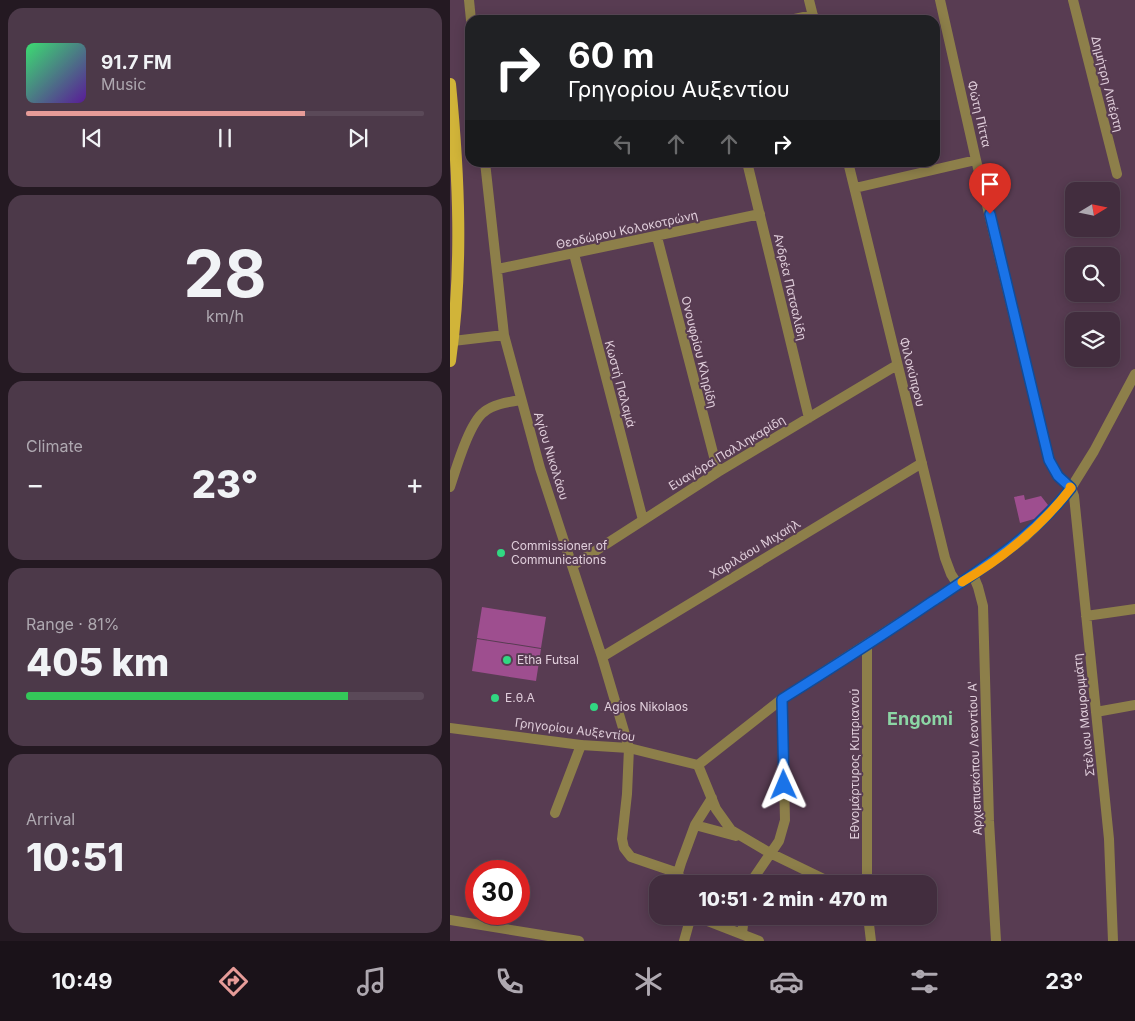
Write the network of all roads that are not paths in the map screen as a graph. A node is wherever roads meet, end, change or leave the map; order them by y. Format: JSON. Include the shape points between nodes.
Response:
{"nodes":[{"id":1,"x":468,"y":0,"type":"edge"},
{"id":2,"x":810,"y":0,"type":"edge"},
{"id":3,"x":940,"y":0,"type":"edge"},
{"id":4,"x":1073,"y":0,"type":"edge"},
{"id":5,"x":470,"y":15,"type":"edge"},
{"id":6,"x":814,"y":15,"type":"edge"},
{"id":7,"x":450,"y":84,"type":"edge"},
{"id":8,"x":976,"y":160,"type":"junction"},
{"id":9,"x":486,"y":167,"type":"edge"},
{"id":10,"x":749,"y":167,"type":"edge"},
{"id":11,"x":849,"y":167,"type":"edge"},
{"id":12,"x":1117,"y":174,"type":"dead end"},
{"id":13,"x":855,"y":188,"type":"junction"},
{"id":14,"x":760,"y":214,"type":"junction"},
{"id":15,"x":657,"y":237,"type":"junction"},
{"id":16,"x":574,"y":254,"type":"junction"},
{"id":17,"x":498,"y":269,"type":"junction"},
{"id":18,"x":504,"y":335,"type":"junction"},
{"id":19,"x":453,"y":341,"type":"junction"},
{"id":20,"x":450,"y":361,"type":"edge"},
{"id":21,"x":897,"y":365,"type":"junction"},
{"id":22,"x":1135,"y":374,"type":"edge"},
{"id":23,"x":521,"y":400,"type":"junction"},
{"id":24,"x":809,"y":418,"type":"junction"},
{"id":25,"x":922,"y":463,"type":"junction"},
{"id":26,"x":718,"y":472,"type":"junction"},
{"id":27,"x":450,"y":487,"type":"edge"},
{"id":28,"x":1071,"y":488,"type":"junction"},
{"id":29,"x":643,"y":520,"type":"junction"},
{"id":30,"x":572,"y":566,"type":"junction"},
{"id":31,"x":973,"y":576,"type":"junction"},
{"id":32,"x":958,"y":585,"type":"junction"},
{"id":33,"x":1135,"y":608,"type":"edge"},
{"id":34,"x":1086,"y":616,"type":"junction"},
{"id":35,"x":868,"y":645,"type":"junction"},
{"id":36,"x":602,"y":657,"type":"junction"},
{"id":37,"x":782,"y":699,"type":"junction"},
{"id":38,"x":1135,"y":705,"type":"edge"},
{"id":39,"x":1096,"y":712,"type":"junction"},
{"id":40,"x":450,"y":728,"type":"edge"},
{"id":41,"x":581,"y":745,"type":"junction"},
{"id":42,"x":630,"y":748,"type":"junction"},
{"id":43,"x":698,"y":765,"type":"junction"},
{"id":44,"x":712,"y":798,"type":"junction"},
{"id":45,"x":555,"y":813,"type":"dead end"},
{"id":46,"x":696,"y":825,"type":"junction"},
{"id":47,"x":741,"y":837,"type":"junction"},
{"id":48,"x":770,"y":853,"type":"junction"},
{"id":49,"x":678,"y":873,"type":"joint"},
{"id":50,"x":756,"y":875,"type":"edge"},
{"id":51,"x":815,"y":875,"type":"edge"},
{"id":52,"x":867,"y":875,"type":"edge"},
{"id":53,"x":450,"y":920,"type":"edge"},
{"id":54,"x":690,"y":925,"type":"edge"},
{"id":55,"x":718,"y":925,"type":"edge"},
{"id":56,"x":743,"y":925,"type":"edge"},
{"id":57,"x":869,"y":925,"type":"edge"},
{"id":58,"x":742,"y":934,"type":"junction"},
{"id":59,"x":579,"y":941,"type":"edge"},
{"id":60,"x":684,"y":941,"type":"edge"},
{"id":61,"x":759,"y":941,"type":"edge"},
{"id":62,"x":871,"y":941,"type":"edge"},
{"id":63,"x":996,"y":941,"type":"edge"},
{"id":64,"x":1113,"y":941,"type":"edge"}],
"edges":[{"from":1,"to":5,"type":"street"},
{"from":2,"to":6,"type":"street"},
{"from":3,"to":8,"type":"street","name":"Φώτη Πίττα"},
{"from":4,"to":12,"type":"street","name":"Δημήτρη Λιπέρτη"},
{"from":7,"to":19,"type":"main road","via":[[459,200]]},
{"from":8,"to":13,"type":"street"},
{"from":8,"to":28,"type":"street","name":"Φώτη Πίττα","via":[[1049,460],[1058,476]]},
{"from":9,"to":17,"type":"street","name":"Αγίου Νικολάου"},
{"from":10,"to":14,"type":"street","name":"Ανδρέα Πατσαλίδη"},
{"from":11,"to":13,"type":"street","name":"Φιλοκύπρου"},
{"from":13,"to":21,"type":"street","name":"Φιλοκύπρου"},
{"from":14,"to":15,"type":"street","name":"Θεοδώρου Κολοκοτρώνη"},
{"from":14,"to":24,"type":"street","name":"Ανδρέα Πατσαλίδη"},
{"from":15,"to":16,"type":"street","name":"Θεοδώρου Κολοκοτρώνη"},
{"from":15,"to":26,"type":"street","name":"Ονουφρίου Κληρίδη"},
{"from":16,"to":17,"type":"street","name":"Θεοδώρου Κολοκοτρώνη"},
{"from":16,"to":29,"type":"street","name":"Κωστή Παλαμά"},
{"from":17,"to":18,"type":"street","name":"Αγίου Νικολάου"},
{"from":18,"to":19,"type":"street"},
{"from":18,"to":23,"type":"street","name":"Αγίου Νικολάου"},
{"from":19,"to":20,"type":"main road"},
{"from":21,"to":24,"type":"street","name":"Ευαγόρα Παλληκαρίδη"},
{"from":21,"to":25,"type":"street","name":"Φιλοκύπρου"},
{"from":22,"to":28,"type":"street"},
{"from":23,"to":27,"type":"street","via":[[491,408],[479,417]]},
{"from":23,"to":30,"type":"street","name":"Αγίου Νικολάου"},
{"from":24,"to":26,"type":"street","name":"Ευαγόρα Παλληκαρίδη"},
{"from":25,"to":32,"type":"street","name":"Φιλοκύπρου","via":[[948,567]]},
{"from":25,"to":36,"type":"street","name":"Χαριλάου Μιχαήλ"},
{"from":26,"to":29,"type":"street","name":"Ευαγόρα Παλληκαρίδη"},
{"from":28,"to":31,"type":"street","via":[[1024,538]]},
{"from":28,"to":34,"type":"street","name":"Στέλιου Μαυρομμάτη"},
{"from":29,"to":30,"type":"street","name":"Ευαγόρα Παλληκαρίδη"},
{"from":30,"to":36,"type":"street","name":"Αγίου Νικολάου"},
{"from":31,"to":32,"type":"street"},
{"from":31,"to":63,"type":"street","name":"Αρχιεπισκόπου Λεοντίου Α'","via":[[982,606]]},
{"from":32,"to":35,"type":"street"},
{"from":33,"to":34,"type":"street"},
{"from":34,"to":39,"type":"street","name":"Στέλιου Μαυρομμάτη"},
{"from":35,"to":37,"type":"street"},
{"from":35,"to":52,"type":"street","name":"Εθνομάρτυρος Κυπριανού"},
{"from":36,"to":42,"type":"street","name":"Αγίου Νικολάου"},
{"from":37,"to":43,"type":"street"},
{"from":37,"to":48,"type":"street","via":[[785,820],[779,840]]},
{"from":38,"to":39,"type":"street"},
{"from":39,"to":64,"type":"street","name":"Στέλιου Μαυρομμάτη","via":[[1109,839]]},
{"from":40,"to":41,"type":"street","name":"Γρηγορίου Αυξεντίου"},
{"from":41,"to":42,"type":"street","name":"Γρηγορίου Αυξεντίου"},
{"from":41,"to":45,"type":"street"},
{"from":42,"to":43,"type":"street","name":"Γρηγορίου Αυξεντίου"},
{"from":42,"to":49,"type":"street","via":[[622,838],[624,848],[631,857]]},
{"from":43,"to":44,"type":"street"},
{"from":44,"to":46,"type":"street"},
{"from":44,"to":47,"type":"street","via":[[726,825]]},
{"from":46,"to":47,"type":"street"},
{"from":46,"to":49,"type":"street"},
{"from":47,"to":48,"type":"street"},
{"from":48,"to":50,"type":"street"},
{"from":48,"to":51,"type":"street"},
{"from":53,"to":59,"type":"street"},
{"from":54,"to":60,"type":"street"},
{"from":55,"to":58,"type":"street"},
{"from":56,"to":58,"type":"street"},
{"from":57,"to":62,"type":"street"},
{"from":58,"to":61,"type":"street"}]}
